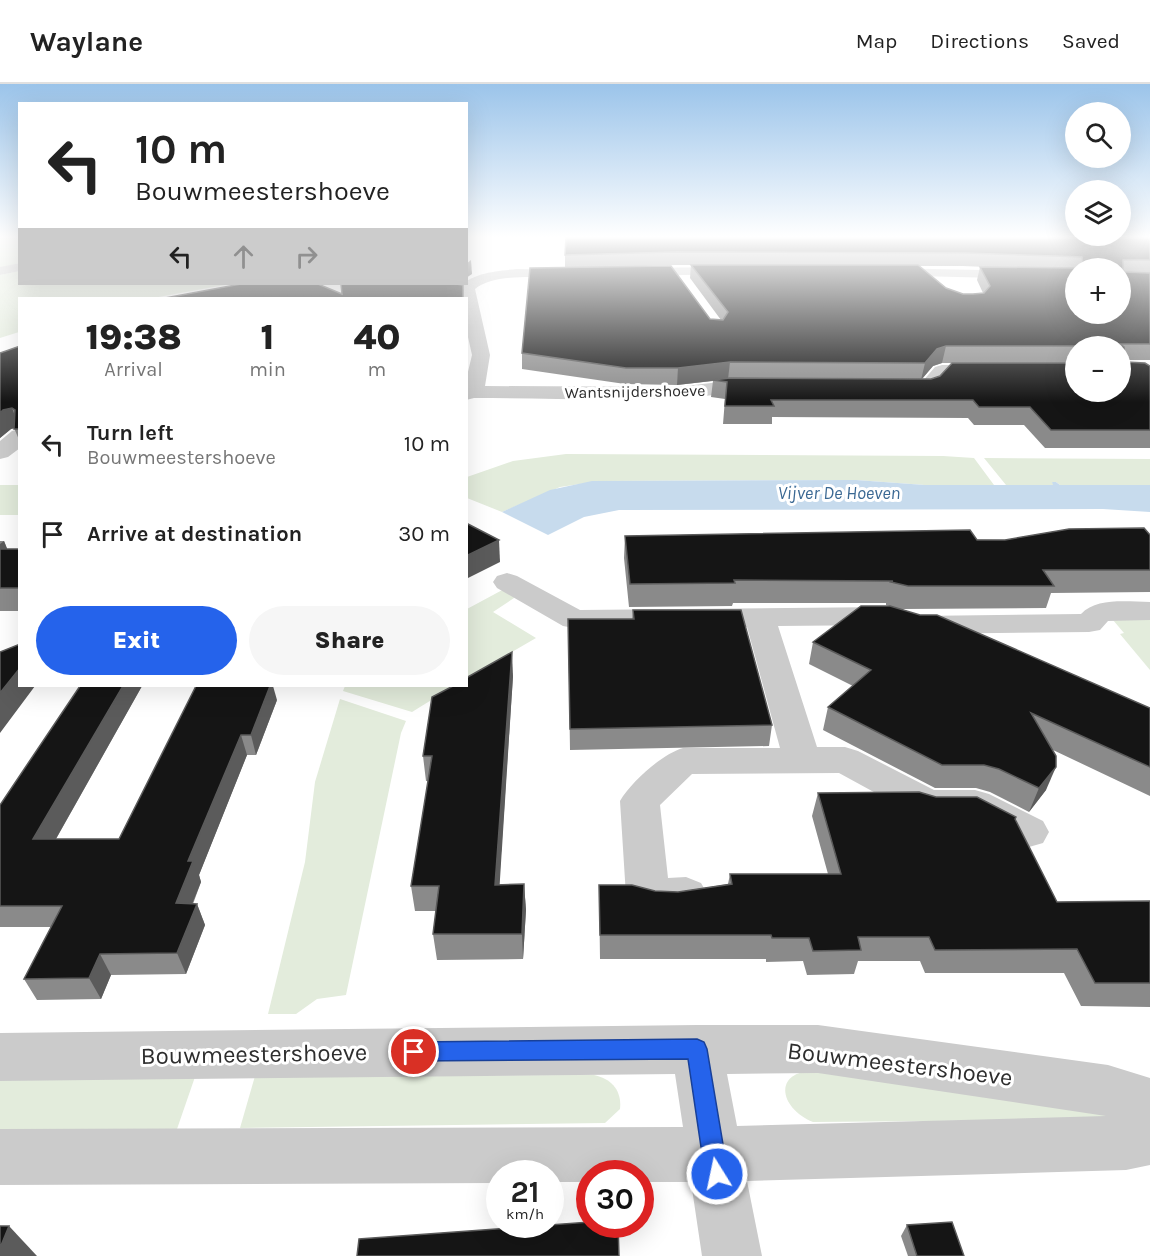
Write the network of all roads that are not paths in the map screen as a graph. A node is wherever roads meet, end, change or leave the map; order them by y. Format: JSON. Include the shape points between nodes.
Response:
{"nodes":[{"id":1,"x":468,"y":299,"type":"edge"},
{"id":2,"x":1065,"y":371,"type":"edge"},
{"id":3,"x":776,"y":387,"type":"edge"},
{"id":4,"x":871,"y":388,"type":"edge"},
{"id":5,"x":470,"y":393,"type":"edge"},
{"id":6,"x":18,"y":438,"type":"edge"},
{"id":7,"x":0,"y":452,"type":"edge"},
{"id":8,"x":507,"y":582,"type":"dead end"},
{"id":9,"x":1150,"y":611,"type":"edge"},
{"id":10,"x":760,"y":618,"type":"junction"},
{"id":11,"x":802,"y":760,"type":"junction"},
{"id":12,"x":1029,"y":832,"type":"dead end"},
{"id":13,"x":702,"y":894,"type":"edge"},
{"id":14,"x":697,"y":1049,"type":"junction"},
{"id":15,"x":0,"y":1057,"type":"edge"},
{"id":16,"x":1150,"y":1104,"type":"edge"},
{"id":17,"x":1150,"y":1138,"type":"edge"},
{"id":18,"x":713,"y":1154,"type":"junction"},
{"id":19,"x":0,"y":1157,"type":"edge"},
{"id":20,"x":732,"y":1256,"type":"edge"}],
"edges":[{"from":1,"to":5,"type":"street","via":[[481,355]]},
{"from":2,"to":4,"type":"street","via":[[942,371],[927,388]]},
{"from":3,"to":5,"type":"street","name":"Wantsnijdershoeve","via":[[677,393]]},
{"from":6,"to":7,"type":"street"},
{"from":8,"to":10,"type":"street","via":[[574,619]]},
{"from":9,"to":10,"type":"street","via":[[1099,612],[1089,623],[915,625],[888,616]]},
{"from":10,"to":11,"type":"street"},
{"from":11,"to":12,"type":"street","via":[[845,760],[928,804],[975,804]]},
{"from":11,"to":13,"type":"street","via":[[683,761],[640,801],[648,896]]},
{"from":14,"to":15,"type":"street","name":"Bouwmeestershoeve"},
{"from":14,"to":16,"type":"street","name":"Bouwmeestershoeve","via":[[818,1050],[1108,1091]]},
{"from":14,"to":18,"type":"street"},
{"from":17,"to":18,"type":"street","via":[[1126,1143]]},
{"from":18,"to":19,"type":"street"},
{"from":18,"to":20,"type":"street"}]}
